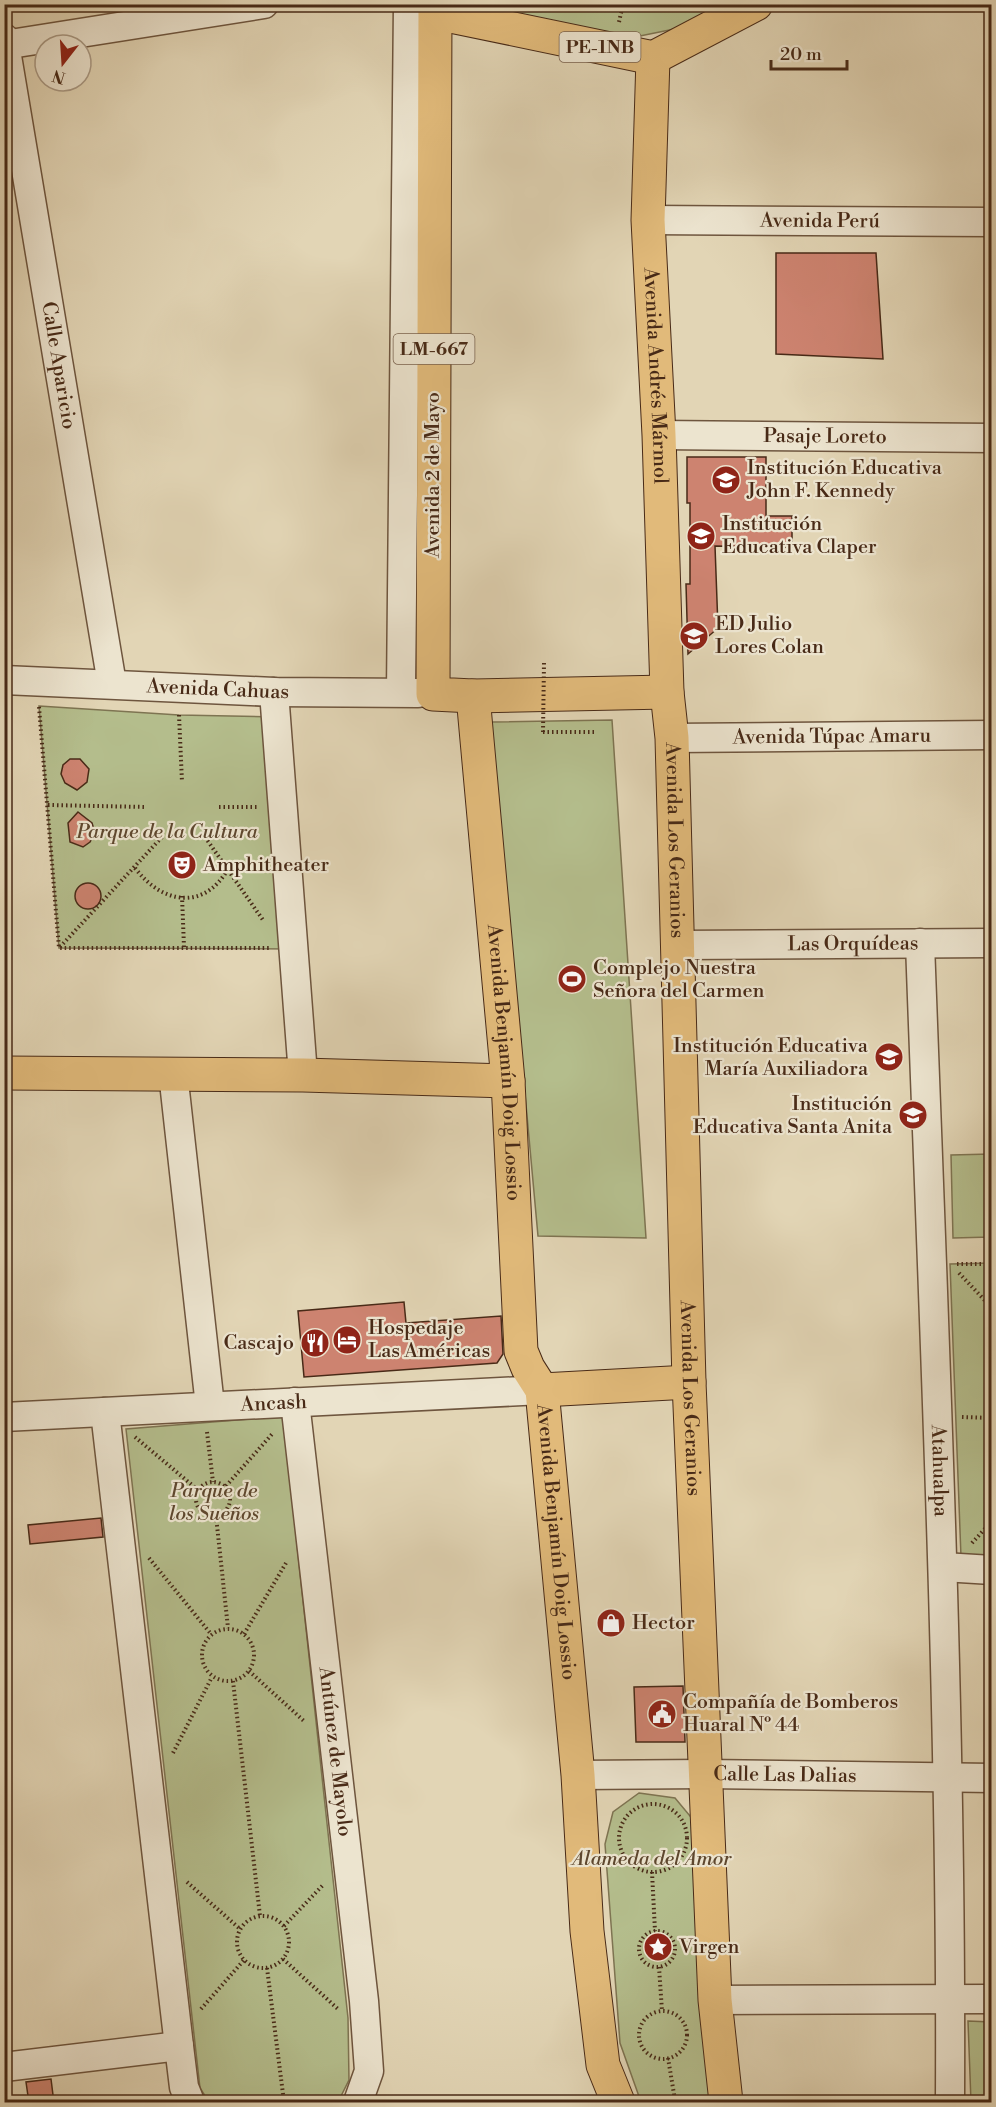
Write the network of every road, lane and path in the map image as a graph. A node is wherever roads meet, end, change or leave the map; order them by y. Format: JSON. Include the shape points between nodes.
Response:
{"nodes":[{"id":1,"x":264,"y":4,"type":"edge"},
{"id":2,"x":408,"y":4,"type":"edge"},
{"id":3,"x":435,"y":4,"type":"edge"},
{"id":4,"x":756,"y":4,"type":"edge"},
{"id":5,"x":5,"y":43,"type":"edge"},
{"id":6,"x":653,"y":58,"type":"junction"},
{"id":7,"x":648,"y":220,"type":"junction"},
{"id":8,"x":992,"y":222,"type":"edge"},
{"id":9,"x":659,"y":435,"type":"junction"},
{"id":10,"x":992,"y":438,"type":"edge"},
{"id":11,"x":544,"y":663,"type":"dead end"},
{"id":12,"x":4,"y":680,"type":"edge"},
{"id":13,"x":112,"y":684,"type":"junction"},
{"id":14,"x":274,"y":692,"type":"junction"},
{"id":15,"x":667,"y":692,"type":"junction"},
{"id":16,"x":417,"y":693,"type":"junction"},
{"id":17,"x":473,"y":696,"type":"junction"},
{"id":18,"x":51,"y":707,"type":"dead end"},
{"id":19,"x":191,"y":716,"type":"dead end"},
{"id":20,"x":594,"y":732,"type":"dead end"},
{"id":21,"x":992,"y":735,"type":"edge"},
{"id":22,"x":672,"y":738,"type":"junction"},
{"id":23,"x":182,"y":782,"type":"dead end"},
{"id":24,"x":48,"y":805,"type":"junction"},
{"id":25,"x":146,"y":807,"type":"dead end"},
{"id":26,"x":219,"y":807,"type":"dead end"},
{"id":27,"x":283,"y":807,"type":"junction"},
{"id":28,"x":162,"y":837,"type":"dead end"},
{"id":29,"x":205,"y":837,"type":"dead end"},
{"id":30,"x":135,"y":868,"type":"junction"},
{"id":31,"x":228,"y":869,"type":"junction"},
{"id":32,"x":182,"y":896,"type":"junction"},
{"id":33,"x":992,"y":943,"type":"edge"},
{"id":34,"x":920,"y":944,"type":"junction"},
{"id":35,"x":679,"y":945,"type":"junction"},
{"id":36,"x":184,"y":947,"type":"junction"},
{"id":37,"x":59,"y":948,"type":"junction"},
{"id":38,"x":294,"y":949,"type":"junction"},
{"id":39,"x":4,"y":1073,"type":"edge"},
{"id":40,"x":173,"y":1073,"type":"junction"},
{"id":41,"x":303,"y":1075,"type":"junction"},
{"id":42,"x":508,"y":1081,"type":"junction"},
{"id":43,"x":950,"y":1264,"type":"dead end"},
{"id":44,"x":992,"y":1308,"type":"edge"},
{"id":45,"x":689,"y":1382,"type":"junction"},
{"id":46,"x":542,"y":1390,"type":"junction"},
{"id":47,"x":105,"y":1412,"type":"junction"},
{"id":48,"x":287,"y":1413,"type":"junction"},
{"id":49,"x":208,"y":1415,"type":"junction"},
{"id":50,"x":4,"y":1417,"type":"edge"},
{"id":51,"x":956,"y":1417,"type":"dead end"},
{"id":52,"x":992,"y":1418,"type":"edge"},
{"id":53,"x":126,"y":1429,"type":"dead end"},
{"id":54,"x":213,"y":1482,"type":"junction"},
{"id":55,"x":226,"y":1486,"type":"junction"},
{"id":56,"x":198,"y":1490,"type":"junction"},
{"id":57,"x":216,"y":1516,"type":"junction"},
{"id":58,"x":992,"y":1521,"type":"edge"},
{"id":59,"x":968,"y":1548,"type":"dead end"},
{"id":60,"x":147,"y":1555,"type":"dead end"},
{"id":61,"x":291,"y":1555,"type":"dead end"},
{"id":62,"x":943,"y":1567,"type":"junction"},
{"id":63,"x":992,"y":1570,"type":"edge"},
{"id":64,"x":228,"y":1629,"type":"junction"},
{"id":65,"x":211,"y":1634,"type":"junction"},
{"id":66,"x":244,"y":1634,"type":"junction"},
{"id":67,"x":249,"y":1671,"type":"junction"},
{"id":68,"x":212,"y":1677,"type":"junction"},
{"id":69,"x":232,"y":1682,"type":"junction"},
{"id":70,"x":309,"y":1726,"type":"dead end"},
{"id":71,"x":170,"y":1758,"type":"dead end"},
{"id":72,"x":705,"y":1774,"type":"junction"},
{"id":73,"x":578,"y":1775,"type":"junction"},
{"id":74,"x":948,"y":1776,"type":"junction"},
{"id":75,"x":992,"y":1778,"type":"edge"},
{"id":76,"x":652,"y":1872,"type":"junction"},
{"id":77,"x":184,"y":1880,"type":"dead end"},
{"id":78,"x":325,"y":1883,"type":"dead end"},
{"id":79,"x":260,"y":1916,"type":"junction"},
{"id":80,"x":284,"y":1926,"type":"junction"},
{"id":81,"x":240,"y":1929,"type":"junction"},
{"id":82,"x":655,"y":1930,"type":"junction"},
{"id":83,"x":283,"y":1959,"type":"junction"},
{"id":84,"x":244,"y":1960,"type":"junction"},
{"id":85,"x":659,"y":1967,"type":"junction"},
{"id":86,"x":267,"y":1968,"type":"junction"},
{"id":87,"x":950,"y":1998,"type":"junction"},
{"id":88,"x":992,"y":1999,"type":"edge"},
{"id":89,"x":715,"y":2000,"type":"junction"},
{"id":90,"x":200,"y":2011,"type":"dead end"},
{"id":91,"x":339,"y":2011,"type":"dead end"},
{"id":92,"x":662,"y":2011,"type":"junction"},
{"id":93,"x":179,"y":2046,"type":"junction"},
{"id":94,"x":668,"y":2058,"type":"junction"},
{"id":95,"x":4,"y":2067,"type":"edge"},
{"id":96,"x":675,"y":2100,"type":"junction"},
{"id":97,"x":190,"y":2103,"type":"edge"},
{"id":98,"x":284,"y":2103,"type":"edge"},
{"id":99,"x":358,"y":2103,"type":"edge"},
{"id":100,"x":618,"y":2103,"type":"edge"},
{"id":101,"x":670,"y":2103,"type":"edge"},
{"id":102,"x":688,"y":2103,"type":"edge"},
{"id":103,"x":726,"y":2103,"type":"edge"},
{"id":104,"x":950,"y":2103,"type":"edge"}],
"edges":[{"from":1,"to":5,"type":"street"},
{"from":2,"to":16,"type":"street","name":"Avenida 2 de Mayo"},
{"from":3,"to":6,"type":"main road","number":"PE-1NB","via":[[451,16]]},
{"from":3,"to":16,"type":"main road","name":"Avenida 2 de Mayo","number":"LM-667"},
{"from":4,"to":6,"type":"main road","number":"PE-1NB"},
{"from":5,"to":13,"type":"street","name":"Calle Aparicio"},
{"from":6,"to":7,"type":"main road","name":"Avenida Andrés Mármol"},
{"from":7,"to":8,"type":"street","name":"Avenida Perú"},
{"from":7,"to":9,"type":"main road","name":"Avenida Andrés Mármol"},
{"from":9,"to":10,"type":"street","name":"Pasaje Loreto"},
{"from":9,"to":15,"type":"main road","name":"Avenida Andrés Mármol"},
{"from":11,"to":20,"type":"path","bridge":true,"via":[[543,732]]},
{"from":12,"to":13,"type":"street","name":"Avenida Cahuas"},
{"from":13,"to":14,"type":"street","name":"Avenida Cahuas"},
{"from":14,"to":16,"type":"street","name":"Avenida Cahuas"},
{"from":14,"to":27,"type":"street"},
{"from":15,"to":17,"type":"main road"},
{"from":15,"to":22,"type":"main road","name":"Avenida Los Geranios"},
{"from":16,"to":17,"type":"main road"},
{"from":17,"to":42,"type":"main road","name":"Avenida Benjamín Doig Lossio"},
{"from":18,"to":24,"type":"path","via":[[39,706]]},
{"from":19,"to":23,"type":"path","via":[[179,716]]},
{"from":21,"to":22,"type":"street","name":"Avenida Túpac Amaru"},
{"from":22,"to":35,"type":"main road","name":"Avenida Los Geranios"},
{"from":24,"to":25,"type":"path"},
{"from":24,"to":37,"type":"path"},
{"from":26,"to":27,"type":"path"},
{"from":27,"to":38,"type":"street"},
{"from":28,"to":30,"type":"path"},
{"from":29,"to":31,"type":"path"},
{"from":30,"to":32,"type":"path","via":[[155,889]]},
{"from":30,"to":37,"type":"path"},
{"from":31,"to":32,"type":"path","via":[[210,892]]},
{"from":31,"to":38,"type":"path","via":[[274,937]]},
{"from":32,"to":36,"type":"path"},
{"from":33,"to":34,"type":"street","name":"Las Orquídeas"},
{"from":34,"to":35,"type":"street","name":"Las Orquídeas"},
{"from":34,"to":62,"type":"street","name":"Atahualpa"},
{"from":35,"to":45,"type":"main road","name":"Avenida Los Geranios"},
{"from":36,"to":37,"type":"path"},
{"from":36,"to":38,"type":"path"},
{"from":38,"to":41,"type":"street"},
{"from":39,"to":40,"type":"main road"},
{"from":40,"to":41,"type":"main road"},
{"from":40,"to":49,"type":"street"},
{"from":41,"to":42,"type":"main road"},
{"from":42,"to":46,"type":"main road","name":"Avenida Benjamín Doig Lossio","via":[[520,1351]]},
{"from":43,"to":44,"type":"path"},
{"from":45,"to":46,"type":"main road"},
{"from":45,"to":72,"type":"main road","name":"Avenida Los Geranios"},
{"from":46,"to":48,"type":"street","name":"Ancash"},
{"from":46,"to":73,"type":"main road","name":"Avenida Benjamín Doig Lossio"},
{"from":47,"to":49,"type":"street","name":"Ancash"},
{"from":47,"to":50,"type":"street","name":"Ancash"},
{"from":47,"to":93,"type":"street"},
{"from":48,"to":49,"type":"street","name":"Ancash"},
{"from":48,"to":55,"type":"path"},
{"from":48,"to":99,"type":"street","name":"Antúnez de Mayolo","via":[[364,2001],[369,2071]]},
{"from":49,"to":54,"type":"path"},
{"from":51,"to":52,"type":"path"},
{"from":53,"to":56,"type":"path"},
{"from":54,"to":55,"type":"path"},
{"from":54,"to":56,"type":"path"},
{"from":55,"to":57,"type":"path","via":[[231,1496],[229,1506]]},
{"from":56,"to":57,"type":"path","via":[[198,1506],[205,1514]]},
{"from":57,"to":64,"type":"path"},
{"from":58,"to":59,"type":"path"},
{"from":60,"to":65,"type":"path"},
{"from":61,"to":66,"type":"path"},
{"from":62,"to":63,"type":"street"},
{"from":62,"to":74,"type":"street","name":"Atahualpa"},
{"from":64,"to":65,"type":"path"},
{"from":64,"to":66,"type":"path"},
{"from":65,"to":68,"type":"path","via":[[201,1656]]},
{"from":66,"to":67,"type":"path","via":[[253,1648]]},
{"from":67,"to":69,"type":"path"},
{"from":67,"to":70,"type":"path"},
{"from":68,"to":69,"type":"path"},
{"from":68,"to":71,"type":"path"},
{"from":69,"to":79,"type":"path"},
{"from":72,"to":73,"type":"street","name":"Calle Las Dalias"},
{"from":72,"to":74,"type":"street","name":"Calle Las Dalias"},
{"from":72,"to":89,"type":"main road","name":"Avenida Los Geranios"},
{"from":73,"to":100,"type":"main road","name":"Avenida Benjamín Doig Lossio","via":[[589,1942],[603,2065]]},
{"from":74,"to":75,"type":"street","name":"Calle Las Dalias"},
{"from":74,"to":87,"type":"street","name":"Atahualpa"},
{"from":76,"to":76,"type":"path","via":[[641,1870],[624,1856],[619,1835],[628,1815],[646,1804],[668,1807],[683,1821],[687,1831],[680,1860],[672,1867]]},
{"from":76,"to":82,"type":"path"},
{"from":77,"to":81,"type":"path"},
{"from":78,"to":80,"type":"path"},
{"from":79,"to":80,"type":"path"},
{"from":79,"to":81,"type":"path"},
{"from":80,"to":83,"type":"path","via":[[289,1943]]},
{"from":81,"to":84,"type":"path","via":[[237,1945]]},
{"from":82,"to":85,"type":"path","via":[[667,1934],[675,1948],[671,1959]]},
{"from":82,"to":85,"type":"path","via":[[641,1940],[639,1952],[645,1962]]},
{"from":83,"to":86,"type":"path"},
{"from":83,"to":91,"type":"path"},
{"from":84,"to":86,"type":"path"},
{"from":84,"to":90,"type":"path"},
{"from":85,"to":92,"type":"path"},
{"from":86,"to":98,"type":"path"},
{"from":87,"to":88,"type":"street"},
{"from":87,"to":89,"type":"street"},
{"from":87,"to":104,"type":"street","name":"Atahualpa"},
{"from":89,"to":103,"type":"main road","name":"Avenida Los Geranios"},
{"from":92,"to":94,"type":"path","via":[[679,2017],[687,2030],[685,2046]]},
{"from":92,"to":94,"type":"path","via":[[644,2020],[639,2035],[651,2055]]},
{"from":93,"to":95,"type":"street"},
{"from":93,"to":97,"type":"street"},
{"from":94,"to":96,"type":"path"},
{"from":96,"to":101,"type":"path"},
{"from":96,"to":102,"type":"path"}]}
